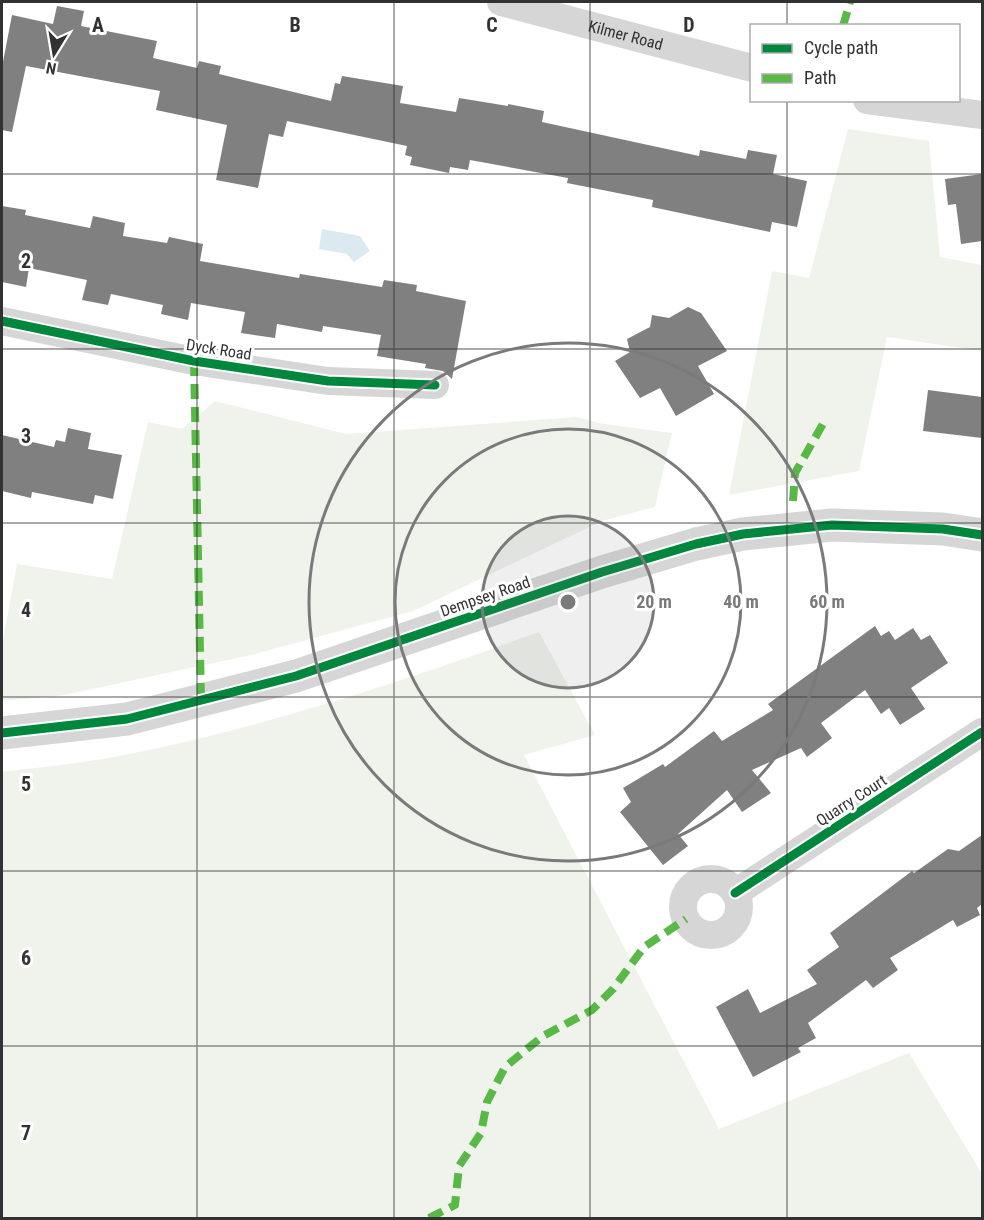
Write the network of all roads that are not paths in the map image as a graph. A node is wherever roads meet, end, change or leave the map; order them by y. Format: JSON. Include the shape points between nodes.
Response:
{"nodes":[{"id":1,"x":501,"y":2,"type":"edge"},
{"id":2,"x":750,"y":67,"type":"edge"},
{"id":3,"x":882,"y":102,"type":"edge"},
{"id":4,"x":982,"y":115,"type":"edge"},
{"id":5,"x":2,"y":321,"type":"edge"},
{"id":6,"x":435,"y":385,"type":"dead end"},
{"id":7,"x":982,"y":535,"type":"edge"},
{"id":8,"x":982,"y":732,"type":"edge"},
{"id":9,"x":2,"y":733,"type":"edge"},
{"id":10,"x":735,"y":892,"type":"dead end"}],
"edges":[{"from":1,"to":2,"type":"street","name":"Kilmer Road"},
{"from":3,"to":4,"type":"street"},
{"from":5,"to":6,"type":"street","name":"Dyck Road","via":[[194,361],[328,381]]},
{"from":7,"to":9,"type":"street","name":"Dempsey Road","via":[[943,529],[832,525],[743,534],[602,572],[296,676],[127,719]]},
{"from":8,"to":10,"type":"street","name":"Quarry Court"}]}
